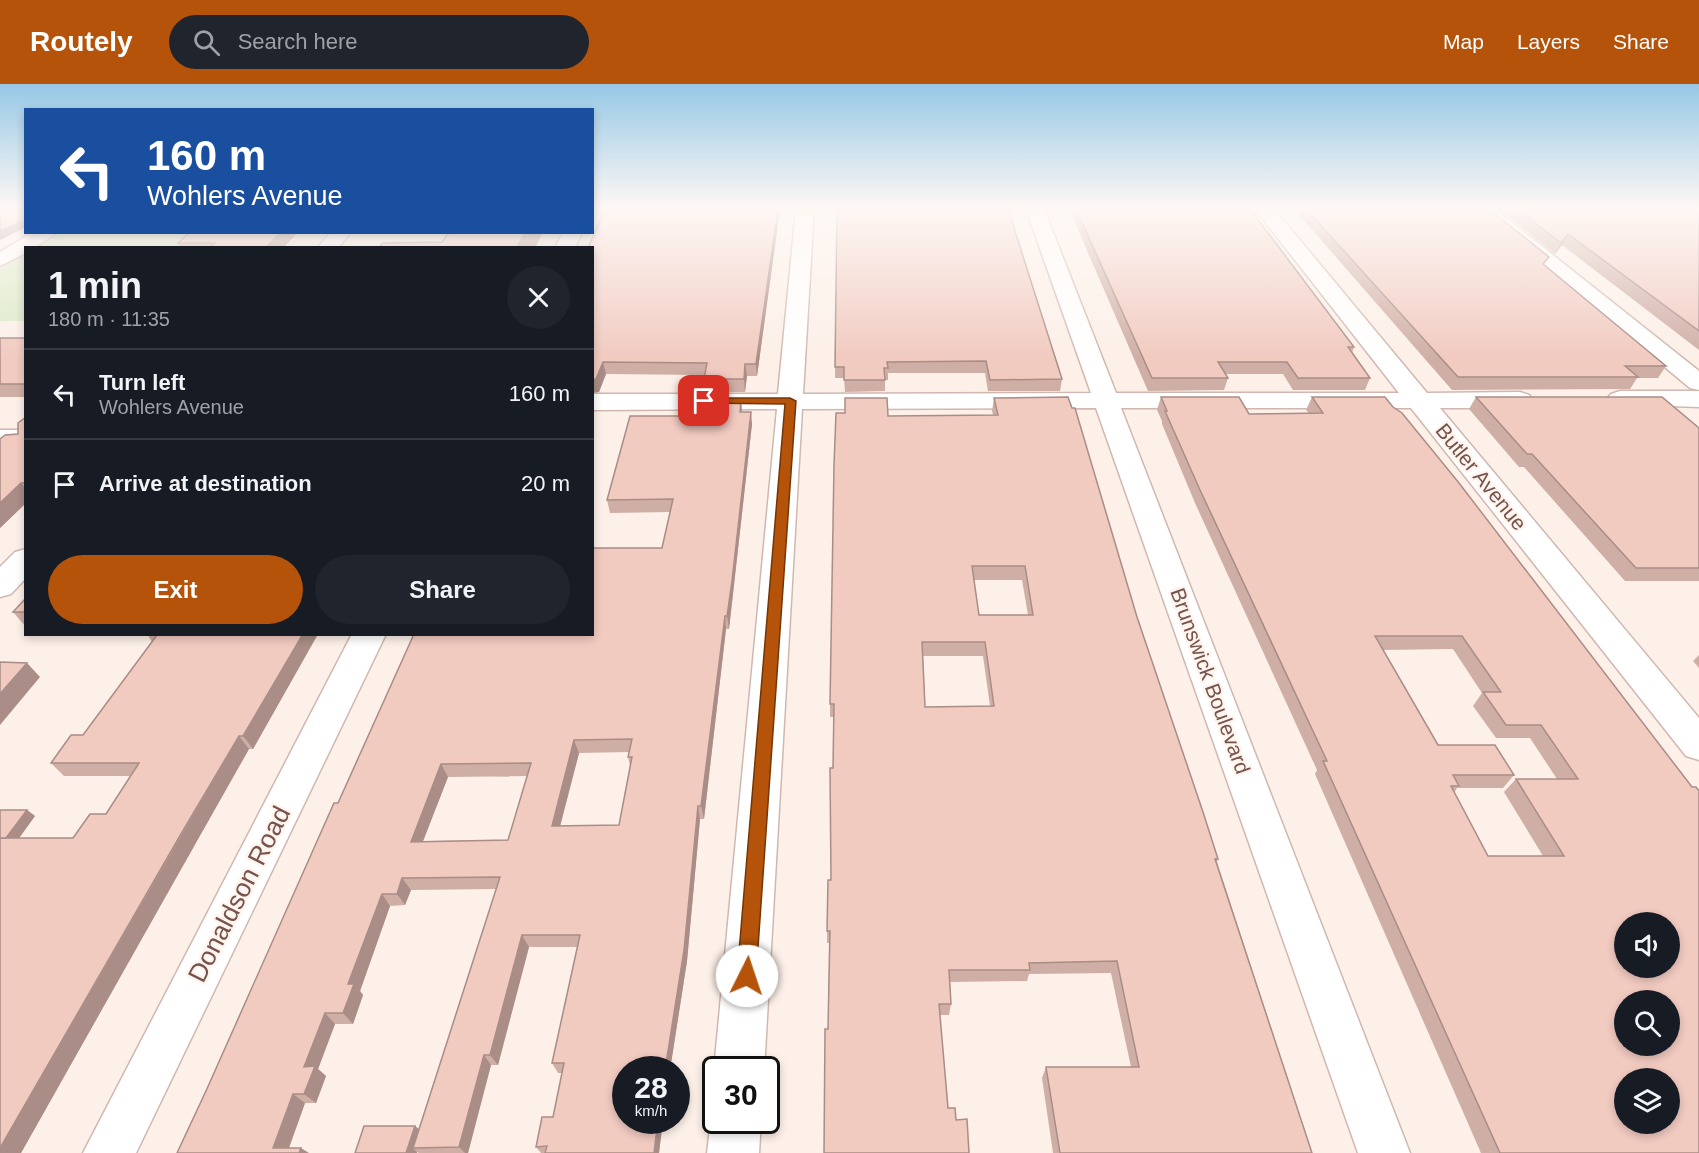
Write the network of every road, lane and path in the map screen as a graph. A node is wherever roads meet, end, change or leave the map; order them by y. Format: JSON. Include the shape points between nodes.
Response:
{"nodes":[{"id":1,"x":801,"y":259,"type":"edge"},
{"id":2,"x":1053,"y":259,"type":"edge"},
{"id":3,"x":1304,"y":259,"type":"edge"},
{"id":4,"x":1546,"y":259,"type":"edge"},
{"id":5,"x":1699,"y":382,"type":"edge"},
{"id":6,"x":1595,"y":399,"type":"edge"},
{"id":7,"x":1699,"y":399,"type":"edge"},
{"id":8,"x":1419,"y":400,"type":"junction"},
{"id":9,"x":1549,"y":400,"type":"edge"},
{"id":10,"x":790,"y":401,"type":"junction"},
{"id":11,"x":1106,"y":401,"type":"junction"},
{"id":12,"x":594,"y":402,"type":"edge"},
{"id":13,"x":0,"y":438,"type":"edge"},
{"id":14,"x":24,"y":438,"type":"edge"},
{"id":15,"x":24,"y":562,"type":"edge"},
{"id":16,"x":0,"y":586,"type":"edge"},
{"id":17,"x":368,"y":636,"type":"edge"},
{"id":18,"x":1699,"y":745,"type":"edge"},
{"id":19,"x":741,"y":1056,"type":"edge"},
{"id":20,"x":735,"y":1134,"type":"edge"},
{"id":21,"x":109,"y":1153,"type":"edge"},
{"id":22,"x":733,"y":1153,"type":"edge"},
{"id":23,"x":1384,"y":1153,"type":"edge"}],
"edges":[{"from":1,"to":10,"type":"street"},
{"from":2,"to":11,"type":"street","name":"Brunswick Boulevard"},
{"from":3,"to":8,"type":"street","name":"Butler Avenue"},
{"from":4,"to":5,"type":"street"},
{"from":6,"to":7,"type":"street"},
{"from":8,"to":9,"type":"street"},
{"from":8,"to":11,"type":"street"},
{"from":8,"to":18,"type":"street","name":"Butler Avenue"},
{"from":10,"to":11,"type":"street"},
{"from":10,"to":12,"type":"street"},
{"from":10,"to":19,"type":"street"},
{"from":11,"to":23,"type":"street","name":"Brunswick Boulevard"},
{"from":13,"to":14,"type":"street"},
{"from":15,"to":16,"type":"street"},
{"from":17,"to":21,"type":"street","name":"Donaldson Road"},
{"from":20,"to":22,"type":"street"}]}
